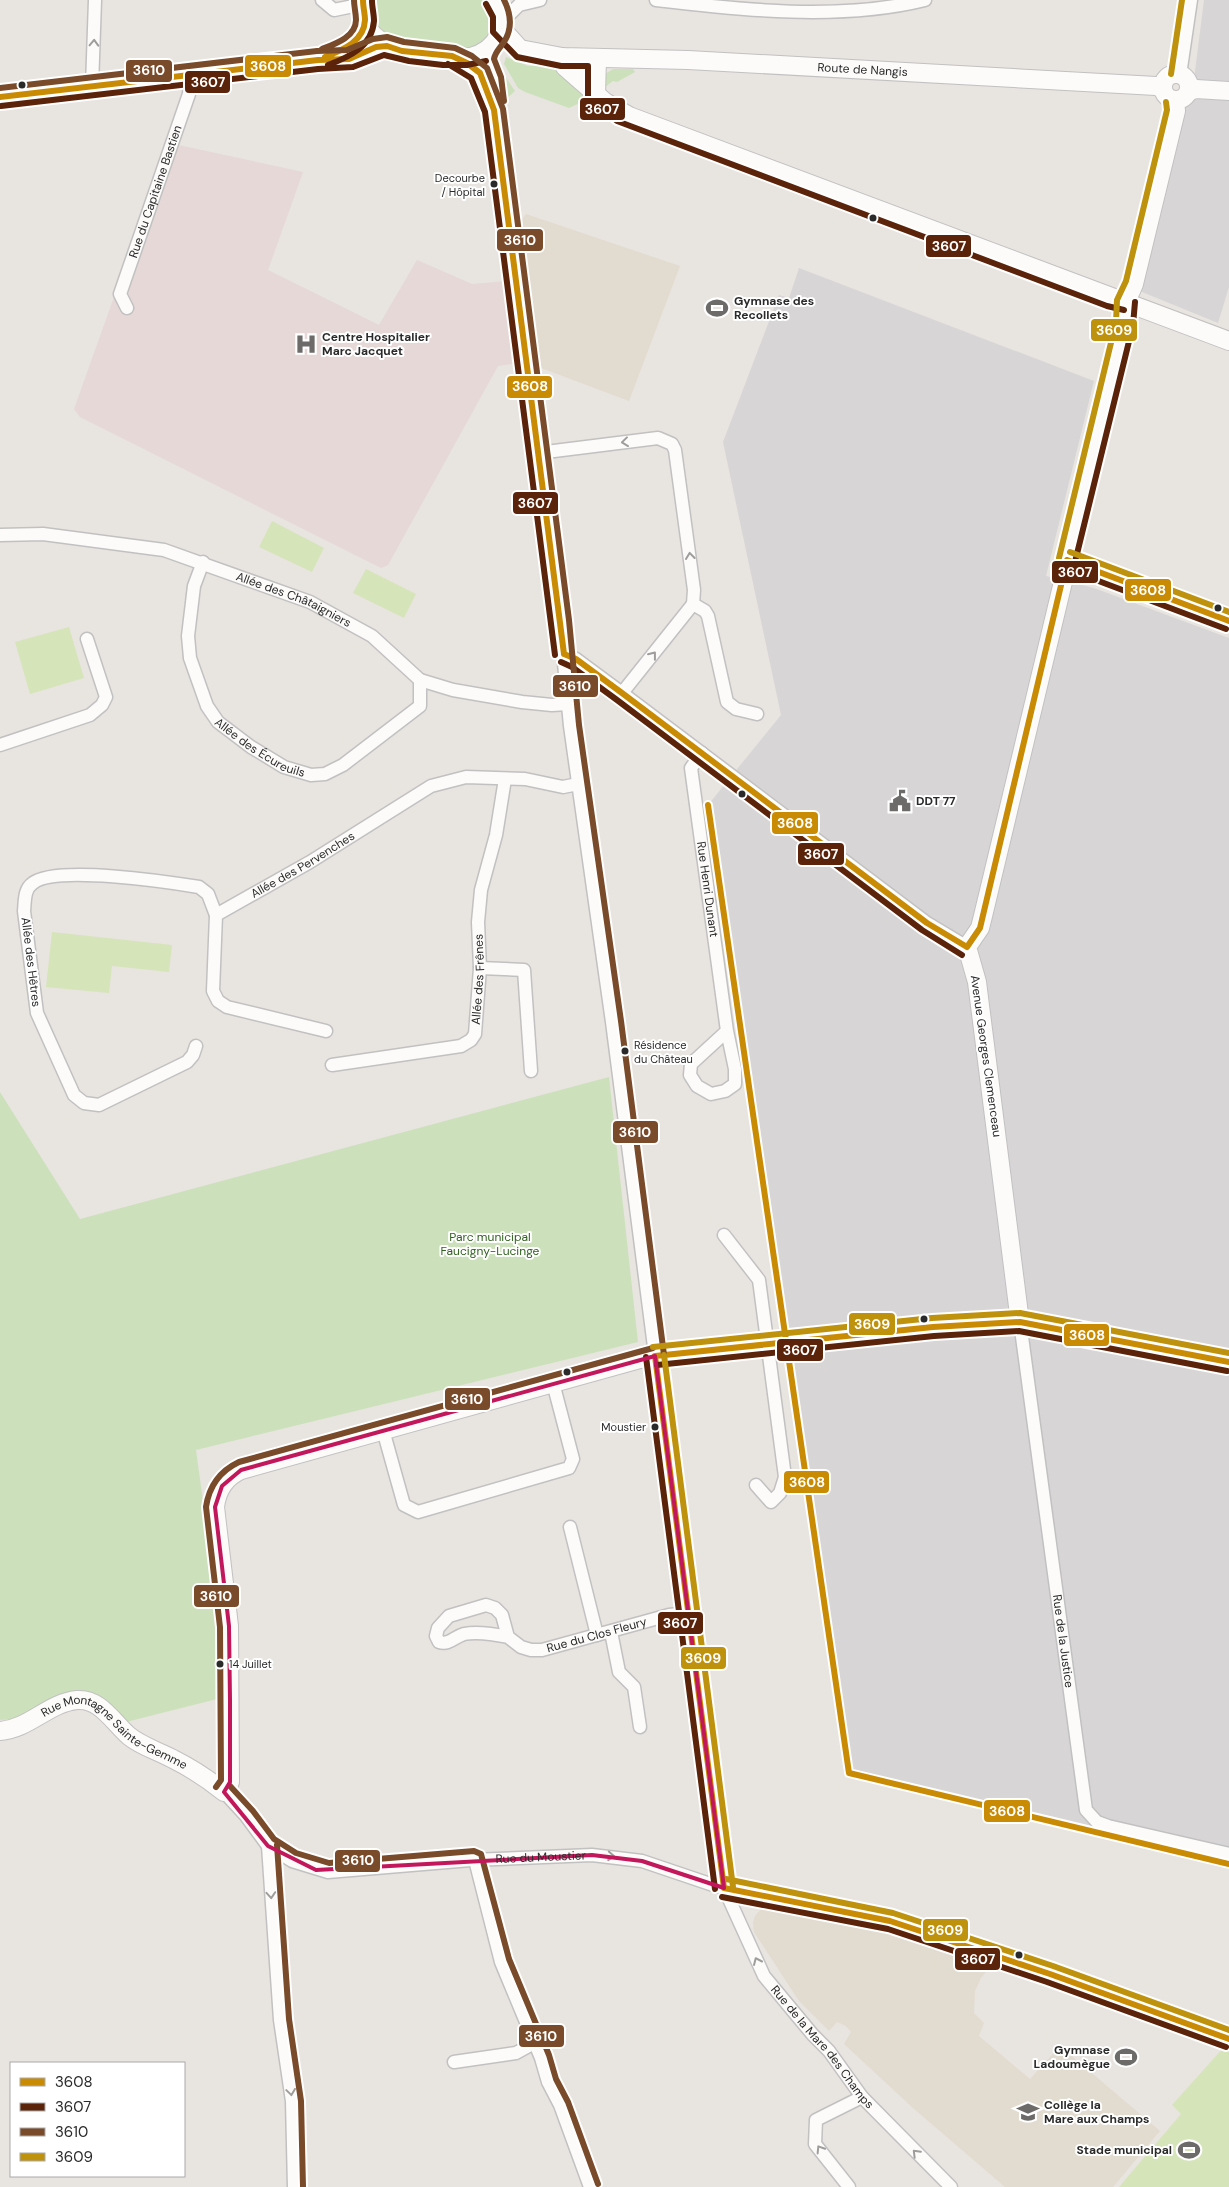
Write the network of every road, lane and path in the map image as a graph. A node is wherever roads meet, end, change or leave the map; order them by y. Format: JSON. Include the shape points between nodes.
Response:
{"nodes":[{"id":1,"x":95,"y":0,"type":"edge"},
{"id":2,"x":322,"y":0,"type":"edge"},
{"id":3,"x":494,"y":0,"type":"edge"},
{"id":4,"x":540,"y":0,"type":"edge"},
{"id":5,"x":656,"y":0,"type":"edge"},
{"id":6,"x":925,"y":0,"type":"edge"},
{"id":7,"x":1191,"y":0,"type":"edge"},
{"id":8,"x":850,"y":5,"type":"edge"},
{"id":9,"x":788,"y":6,"type":"edge"},
{"id":10,"x":364,"y":8,"type":"edge"},
{"id":11,"x":501,"y":25,"type":"junction"},
{"id":12,"x":387,"y":46,"type":"junction"},
{"id":13,"x":488,"y":49,"type":"junction"},
{"id":14,"x":452,"y":56,"type":"junction"},
{"id":15,"x":562,"y":57,"type":"junction"},
{"id":16,"x":597,"y":58,"type":"junction"},
{"id":17,"x":318,"y":60,"type":"junction"},
{"id":18,"x":191,"y":75,"type":"junction"},
{"id":19,"x":1180,"y":75,"type":"joint"},
{"id":20,"x":92,"y":86,"type":"junction"},
{"id":21,"x":1229,"y":92,"type":"edge"},
{"id":22,"x":1176,"y":93,"type":"junction"},
{"id":23,"x":596,"y":94,"type":"junction"},
{"id":24,"x":0,"y":97,"type":"edge"},
{"id":25,"x":494,"y":110,"type":"junction"},
{"id":26,"x":1126,"y":302,"type":"junction"},
{"id":27,"x":126,"y":308,"type":"dead end"},
{"id":28,"x":1229,"y":341,"type":"edge"},
{"id":29,"x":538,"y":453,"type":"junction"},
{"id":30,"x":0,"y":535,"type":"edge"},
{"id":31,"x":1067,"y":560,"type":"junction"},
{"id":32,"x":202,"y":562,"type":"junction"},
{"id":33,"x":693,"y":604,"type":"junction"},
{"id":34,"x":1229,"y":621,"type":"edge"},
{"id":35,"x":86,"y":639,"type":"dead end"},
{"id":36,"x":564,"y":654,"type":"junction"},
{"id":37,"x":420,"y":680,"type":"junction"},
{"id":38,"x":622,"y":693,"type":"junction"},
{"id":39,"x":568,"y":704,"type":"junction"},
{"id":40,"x":757,"y":714,"type":"dead end"},
{"id":41,"x":0,"y":745,"type":"edge"},
{"id":42,"x":702,"y":753,"type":"junction"},
{"id":43,"x":505,"y":779,"type":"junction"},
{"id":44,"x":578,"y":784,"type":"junction"},
{"id":45,"x":216,"y":915,"type":"junction"},
{"id":46,"x":967,"y":947,"type":"junction"},
{"id":47,"x":480,"y":968,"type":"junction"},
{"id":48,"x":326,"y":1031,"type":"dead end"},
{"id":49,"x":728,"y":1031,"type":"junction"},
{"id":50,"x":196,"y":1046,"type":"dead end"},
{"id":51,"x":332,"y":1065,"type":"dead end"},
{"id":52,"x":531,"y":1071,"type":"dead end"},
{"id":53,"x":724,"y":1235,"type":"dead end"},
{"id":54,"x":1020,"y":1322,"type":"junction"},
{"id":55,"x":767,"y":1343,"type":"junction"},
{"id":56,"x":656,"y":1356,"type":"junction"},
{"id":57,"x":1229,"y":1362,"type":"edge"},
{"id":58,"x":553,"y":1383,"type":"junction"},
{"id":59,"x":384,"y":1430,"type":"junction"},
{"id":60,"x":756,"y":1485,"type":"dead end"},
{"id":61,"x":570,"y":1527,"type":"dead end"},
{"id":62,"x":689,"y":1613,"type":"junction"},
{"id":63,"x":611,"y":1632,"type":"junction"},
{"id":64,"x":597,"y":1635,"type":"junction"},
{"id":65,"x":508,"y":1637,"type":"junction"},
{"id":66,"x":640,"y":1728,"type":"dead end"},
{"id":67,"x":0,"y":1731,"type":"edge"},
{"id":68,"x":224,"y":1792,"type":"junction"},
{"id":69,"x":268,"y":1846,"type":"junction"},
{"id":70,"x":1229,"y":1854,"type":"edge"},
{"id":71,"x":474,"y":1860,"type":"junction"},
{"id":72,"x":724,"y":1888,"type":"junction"},
{"id":73,"x":1229,"y":2039,"type":"edge"},
{"id":74,"x":534,"y":2043,"type":"junction"},
{"id":75,"x":454,"y":2062,"type":"dead end"},
{"id":76,"x":862,"y":2097,"type":"junction"},
{"id":77,"x":294,"y":2187,"type":"edge"},
{"id":78,"x":590,"y":2187,"type":"edge"},
{"id":79,"x":849,"y":2187,"type":"edge"},
{"id":80,"x":950,"y":2187,"type":"edge"}],
"edges":[{"from":20,"to":1,"type":"street","one_way":true},
{"from":2,"to":10,"type":"street","via":[[334,10]]},
{"from":3,"to":11,"type":"street","via":[[502,15]]},
{"from":4,"to":11,"type":"street","via":[[519,5]]},
{"from":5,"to":9,"type":"street","via":[[736,10]]},
{"from":6,"to":8,"type":"street","via":[[878,8]]},
{"from":7,"to":19,"type":"street"},
{"from":8,"to":9,"type":"street"},
{"from":10,"to":12,"type":"street","via":[[370,30]]},
{"from":10,"to":17,"type":"street","via":[[360,34],[352,45]]},
{"from":11,"to":13,"type":"street","via":[[496,40]]},
{"from":11,"to":15,"type":"street","name":"Route de Nangis","via":[[520,49]]},
{"from":12,"to":14,"type":"street","via":[[402,51]]},
{"from":12,"to":17,"type":"street","via":[[376,47],[349,59]]},
{"from":13,"to":14,"type":"street","via":[[471,57]]},
{"from":13,"to":15,"type":"street","name":"Route de Nangis","via":[[533,61]]},
{"from":13,"to":25,"type":"street","via":[[484,59],[491,73]]},
{"from":14,"to":25,"type":"street","via":[[480,73]]},
{"from":15,"to":16,"type":"street","name":"Route de Nangis"},
{"from":15,"to":23,"type":"street","via":[[565,67]]},
{"from":16,"to":22,"type":"street","name":"Route de Nangis","via":[[1156,86]]},
{"from":16,"to":23,"type":"street"},
{"from":17,"to":18,"type":"street"},
{"from":18,"to":20,"type":"street"},
{"from":18,"to":27,"type":"street","name":"Rue du Capitaine Bastien","via":[[186,103],[120,294]]},
{"from":19,"to":22,"type":"street","via":[[1189,83]]},
{"from":20,"to":24,"type":"street"},
{"from":21,"to":22,"type":"street","name":"Route de Nangis","via":[[1196,89]]},
{"from":22,"to":26,"type":"street","via":[[1176,111],[1158,190],[1133,288]]},
{"from":23,"to":26,"type":"street","via":[[621,113],[650,125]]},
{"from":25,"to":29,"type":"street","name":"Rue de la Mare des Champs"},
{"from":26,"to":28,"type":"street"},
{"from":26,"to":31,"type":"street","via":[[1126,323]]},
{"from":33,"to":29,"type":"street","one_way":true,"via":[[685,521],[672,444],[658,438]]},
{"from":29,"to":36,"type":"street","name":"Rue de la Mare des Champs"},
{"from":30,"to":32,"type":"street","name":"Allée des Châtaigniers","via":[[43,534],[164,550]]},
{"from":31,"to":34,"type":"street"},
{"from":31,"to":46,"type":"street","via":[[980,928]]},
{"from":32,"to":37,"type":"street","name":"Allée des Châtaigniers","via":[[310,602],[372,636]]},
{"from":32,"to":37,"type":"street","name":"Allée des Écureuils","via":[[194,586],[188,636],[190,658],[206,706],[218,722],[284,767],[311,775],[325,774],[343,765],[420,706]]},
{"from":38,"to":33,"type":"street","one_way":true},
{"from":33,"to":40,"type":"street","via":[[708,616],[727,702],[736,709]]},
{"from":35,"to":41,"type":"street","via":[[106,697],[102,705],[90,715]]},
{"from":36,"to":38,"type":"street","via":[[576,659]]},
{"from":36,"to":39,"type":"street","name":"Rue de la Mare des Champs"},
{"from":37,"to":39,"type":"street","name":"Allée des Châtaigniers","via":[[453,690],[522,702]]},
{"from":38,"to":42,"type":"street"},
{"from":39,"to":44,"type":"street","name":"Rue de la Mare des Champs"},
{"from":42,"to":46,"type":"street","via":[[927,923]]},
{"from":42,"to":49,"type":"street","name":"Rue Henri Dunant","via":[[690,768]]},
{"from":43,"to":44,"type":"street","name":"Allée des Pervenches","via":[[525,779],[563,787]]},
{"from":43,"to":45,"type":"street","name":"Allée des Pervenches","via":[[466,777],[431,786],[310,862]]},
{"from":43,"to":47,"type":"street","name":"Allée des Frênes","via":[[496,835],[481,890],[478,922]]},
{"from":44,"to":56,"type":"street","name":"Rue de la Mare des Champs"},
{"from":45,"to":48,"type":"street","via":[[214,991],[218,1001]]},
{"from":45,"to":50,"type":"street","name":"Allée des Hêtres","via":[[208,894],[199,886],[124,876],[47,876],[32,883],[25,894],[24,911],[37,1013],[74,1095],[84,1103],[99,1105],[187,1062]]},
{"from":46,"to":54,"type":"street","name":"Avenue Georges Clemenceau","via":[[977,982]]},
{"from":47,"to":51,"type":"street","name":"Allée des Frênes","via":[[476,1028],[471,1040],[461,1046]]},
{"from":47,"to":52,"type":"street","via":[[524,970]]},
{"from":49,"to":49,"type":"street","name":"Rue Henri Dunant","via":[[735,1084],[725,1091],[711,1094],[698,1086],[690,1075],[692,1064]]},
{"from":53,"to":55,"type":"street","via":[[758,1280]]},
{"from":54,"to":55,"type":"street"},
{"from":54,"to":57,"type":"street"},
{"from":54,"to":70,"type":"street","name":"Rue de la Justice","via":[[1086,1810],[1097,1822],[1114,1828]]},
{"from":55,"to":56,"type":"street"},
{"from":55,"to":60,"type":"street","via":[[785,1477],[780,1493],[771,1502]]},
{"from":56,"to":58,"type":"street"},
{"from":56,"to":62,"type":"street","name":"Rue de la Mare des Champs"},
{"from":58,"to":59,"type":"street"},
{"from":58,"to":59,"type":"street","via":[[573,1460],[568,1468],[418,1512],[404,1505]]},
{"from":59,"to":68,"type":"street","via":[[241,1470],[222,1486],[216,1507],[229,1626],[230,1700],[230,1782]]},
{"from":61,"to":64,"type":"street"},
{"from":62,"to":63,"type":"street","name":"Rue du Clos Fleury","via":[[669,1615]]},
{"from":62,"to":72,"type":"street","name":"Rue de la Mare des Champs"},
{"from":63,"to":64,"type":"street","name":"Rue du Clos Fleury"},
{"from":63,"to":66,"type":"street","via":[[619,1672],[634,1687]]},
{"from":64,"to":65,"type":"street","name":"Rue du Clos Fleury","via":[[542,1650],[521,1647]]},
{"from":65,"to":65,"type":"street","name":"Rue du Clos Fleury","via":[[502,1615],[486,1605],[449,1616],[438,1628],[436,1636],[439,1642],[446,1644],[464,1634]]},
{"from":67,"to":68,"type":"street","name":"Rue Montagne Sainte-Gemme","via":[[22,1726],[66,1703],[88,1700],[137,1742],[200,1773]]},
{"from":68,"to":69,"type":"street"},
{"from":69,"to":71,"type":"street","name":"Rue du Moustier","via":[[292,1861],[328,1872]]},
{"from":69,"to":77,"type":"street","one_way":true,"via":[[280,2020],[292,2101]]},
{"from":71,"to":72,"type":"street","name":"Rue du Moustier","one_way":true,"via":[[618,1856],[642,1860]]},
{"from":71,"to":74,"type":"street","via":[[501,1962]]},
{"from":72,"to":73,"type":"street","name":"Rue du Moustier","via":[[890,1921]]},
{"from":76,"to":72,"type":"street","name":"Rue de la Mare des Champs","one_way":true,"via":[[829,2050],[812,2036],[764,1976]]},
{"from":74,"to":75,"type":"street","via":[[516,2053]]},
{"from":74,"to":78,"type":"street"},
{"from":79,"to":76,"type":"street","one_way":true,"via":[[815,2144],[816,2120]]},
{"from":80,"to":76,"type":"street","name":"Rue de la Mare des Champs","one_way":true}]}
